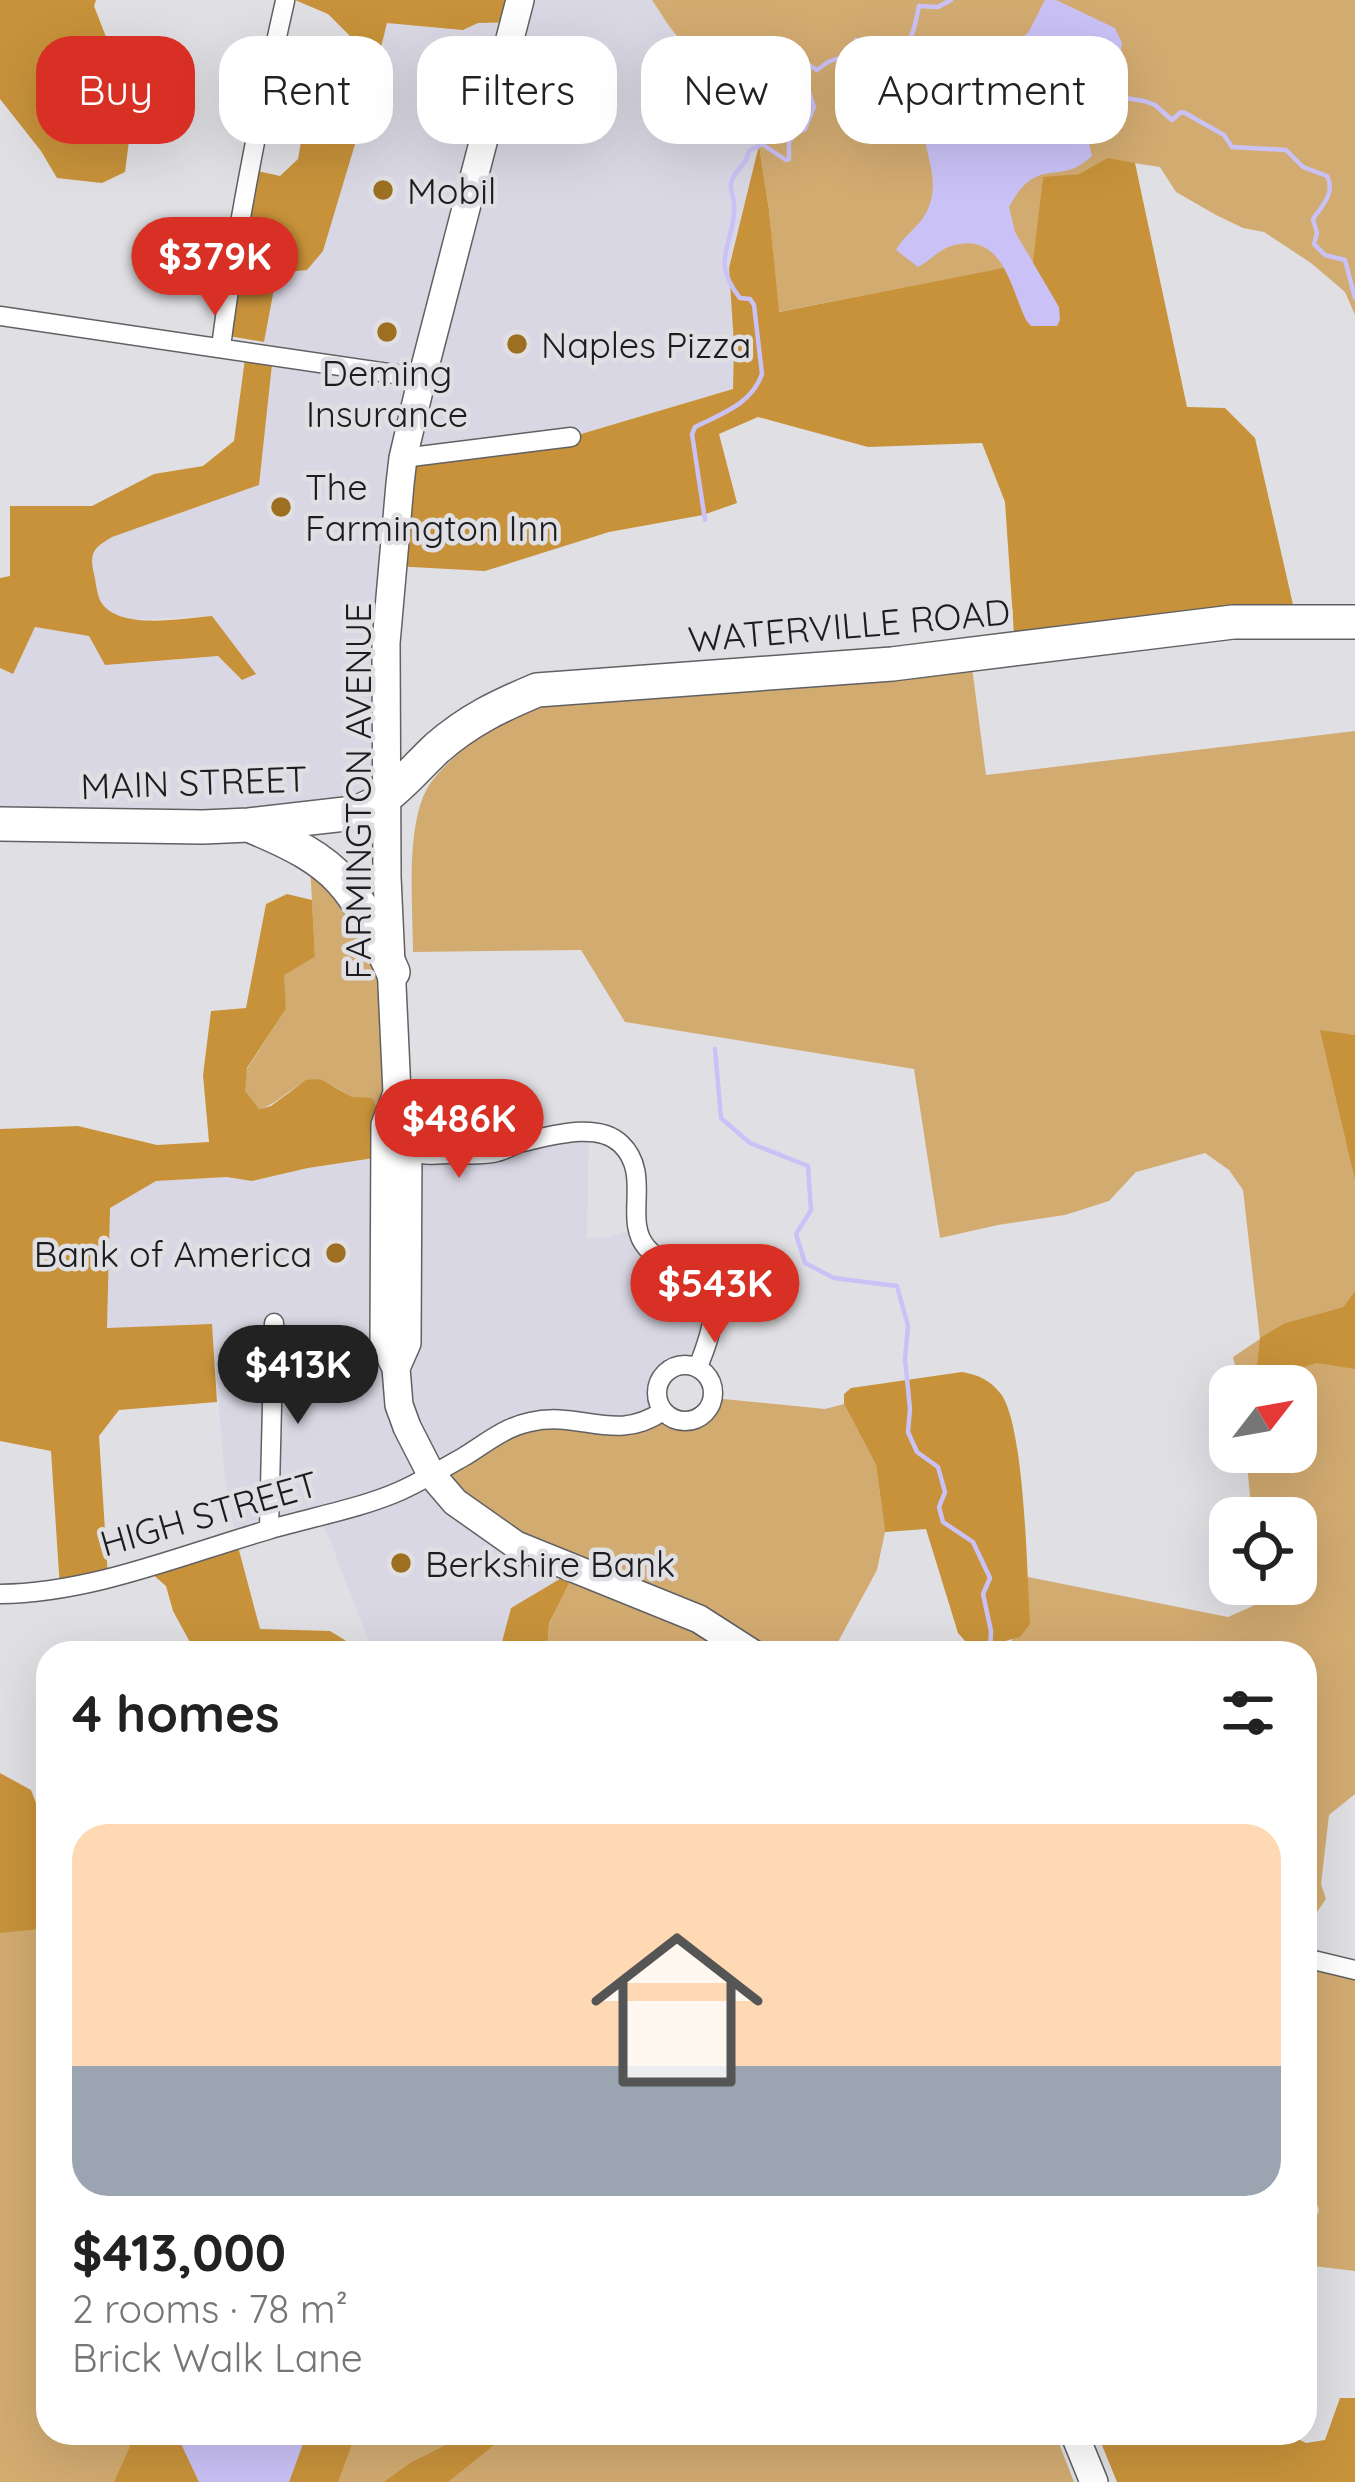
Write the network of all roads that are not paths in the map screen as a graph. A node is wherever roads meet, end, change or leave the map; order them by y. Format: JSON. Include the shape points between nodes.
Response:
{"nodes":[{"id":1,"x":520,"y":0,"type":"edge"},
{"id":2,"x":285,"y":1,"type":"edge"},
{"id":3,"x":0,"y":316,"type":"edge"},
{"id":4,"x":221,"y":347,"type":"junction"},
{"id":5,"x":422,"y":378,"type":"junction"},
{"id":6,"x":571,"y":437,"type":"dead end"},
{"id":7,"x":403,"y":458,"type":"junction"},
{"id":8,"x":1355,"y":622,"type":"edge"},
{"id":9,"x":386,"y":798,"type":"junction"},
{"id":10,"x":0,"y":824,"type":"edge"},
{"id":11,"x":249,"y":825,"type":"junction"},
{"id":12,"x":393,"y":972,"type":"junction"},
{"id":13,"x":397,"y":1094,"type":"junction"},
{"id":14,"x":408,"y":1143,"type":"junction"},
{"id":15,"x":274,"y":1323,"type":"dead end"},
{"id":16,"x":698,"y":1367,"type":"junction"},
{"id":17,"x":396,"y":1368,"type":"junction"},
{"id":18,"x":663,"y":1411,"type":"junction"},
{"id":19,"x":431,"y":1474,"type":"junction"},
{"id":20,"x":268,"y":1529,"type":"junction"},
{"id":21,"x":0,"y":1594,"type":"edge"},
{"id":22,"x":733,"y":1641,"type":"edge"},
{"id":23,"x":1317,"y":1961,"type":"edge"},
{"id":24,"x":1355,"y":1970,"type":"edge"},
{"id":25,"x":1079,"y":2445,"type":"edge"},
{"id":26,"x":1094,"y":2482,"type":"edge"}],
"edges":[{"from":1,"to":5,"type":"main road","name":"FARMINGTON AVENUE"},
{"from":2,"to":4,"type":"street"},
{"from":3,"to":4,"type":"street"},
{"from":4,"to":5,"type":"street"},
{"from":5,"to":7,"type":"main road","name":"FARMINGTON AVENUE"},
{"from":6,"to":7,"type":"street"},
{"from":7,"to":9,"type":"main road","name":"FARMINGTON AVENUE","via":[[386,643]]},
{"from":8,"to":9,"type":"highway","name":"WATERVILLE ROAD","via":[[1233,622],[892,664],[537,690],[484,712]]},
{"from":9,"to":11,"type":"highway","name":"MAIN STREET","via":[[354,813]]},
{"from":9,"to":12,"type":"main road","name":"FARMINGTON AVENUE"},
{"from":10,"to":11,"type":"highway","name":"MAIN STREET"},
{"from":11,"to":12,"type":"highway","via":[[339,875]]},
{"from":12,"to":13,"type":"main road","name":"FARMINGTON AVENUE"},
{"from":13,"to":14,"type":"main road","name":"FARMINGTON AVENUE"},
{"from":13,"to":17,"type":"main road","name":"FARMINGTON AVENUE","via":[[385,1125],[384,1345]]},
{"from":14,"to":16,"type":"street","via":[[423,1154],[496,1153],[595,1132],[614,1138],[635,1166],[643,1244],[697,1275],[714,1306]]},
{"from":14,"to":17,"type":"main road","name":"FARMINGTON AVENUE","via":[[407,1342]]},
{"from":15,"to":20,"type":"street"},
{"from":16,"to":18,"type":"street","via":[[679,1365],[663,1375]]},
{"from":16,"to":18,"type":"street","via":[[711,1380],[709,1408],[688,1421]]},
{"from":17,"to":19,"type":"main road","name":"FARMINGTON AVENUE","via":[[399,1405]]},
{"from":18,"to":19,"type":"street","name":"HIGH STREET","via":[[620,1428],[530,1421]]},
{"from":19,"to":20,"type":"street","name":"HIGH STREET","via":[[387,1496]]},
{"from":19,"to":22,"type":"main road","name":"FARMINGTON AVENUE","via":[[455,1502],[516,1545],[699,1619]]},
{"from":20,"to":21,"type":"street","name":"HIGH STREET","via":[[60,1589]]},
{"from":23,"to":24,"type":"street"},
{"from":25,"to":26,"type":"main road"}]}
